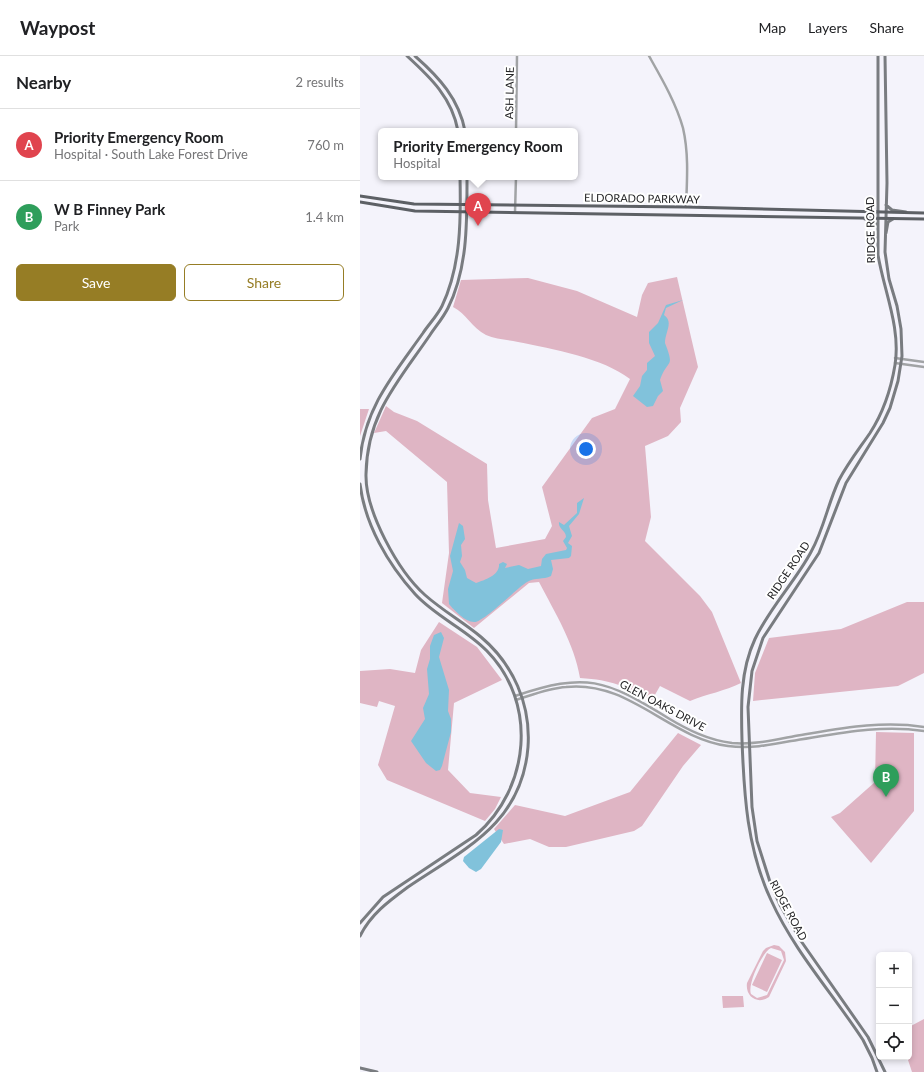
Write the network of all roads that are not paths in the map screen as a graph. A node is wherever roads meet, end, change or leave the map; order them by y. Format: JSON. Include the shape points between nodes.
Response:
{"nodes":[{"id":1,"x":407,"y":56,"type":"edge"},
{"id":2,"x":415,"y":56,"type":"edge"},
{"id":3,"x":517,"y":56,"type":"edge"},
{"id":4,"x":649,"y":56,"type":"edge"},
{"id":5,"x":878,"y":56,"type":"edge"},
{"id":6,"x":885,"y":56,"type":"edge"},
{"id":7,"x":457,"y":128,"type":"edge"},
{"id":8,"x":464,"y":128,"type":"edge"},
{"id":9,"x":516,"y":128,"type":"edge"},
{"id":10,"x":460,"y":180,"type":"edge"},
{"id":11,"x":467,"y":180,"type":"edge"},
{"id":12,"x":516,"y":180,"type":"edge"},
{"id":13,"x":360,"y":196,"type":"edge"},
{"id":14,"x":360,"y":202,"type":"edge"},
{"id":15,"x":878,"y":202,"type":"junction"},
{"id":16,"x":400,"y":203,"type":"junction"},
{"id":17,"x":460,"y":204,"type":"junction"},
{"id":18,"x":467,"y":204,"type":"junction"},
{"id":19,"x":516,"y":205,"type":"junction"},
{"id":20,"x":886,"y":205,"type":"junction"},
{"id":21,"x":686,"y":207,"type":"junction"},
{"id":22,"x":399,"y":209,"type":"junction"},
{"id":23,"x":800,"y":210,"type":"junction"},
{"id":24,"x":460,"y":211,"type":"junction"},
{"id":25,"x":466,"y":211,"type":"junction"},
{"id":26,"x":516,"y":212,"type":"junction"},
{"id":27,"x":873,"y":212,"type":"junction"},
{"id":28,"x":878,"y":212,"type":"junction"},
{"id":29,"x":885,"y":212,"type":"junction"},
{"id":30,"x":906,"y":212,"type":"junction"},
{"id":31,"x":924,"y":213,"type":"edge"},
{"id":32,"x":800,"y":217,"type":"junction"},
{"id":33,"x":859,"y":218,"type":"junction"},
{"id":34,"x":878,"y":219,"type":"junction"},
{"id":35,"x":885,"y":219,"type":"junction"},
{"id":36,"x":893,"y":219,"type":"junction"},
{"id":37,"x":924,"y":219,"type":"edge"},
{"id":38,"x":878,"y":227,"type":"junction"},
{"id":39,"x":884,"y":240,"type":"junction"},
{"id":40,"x":896,"y":358,"type":"junction"},
{"id":41,"x":902,"y":359,"type":"junction"},
{"id":42,"x":924,"y":362,"type":"edge"},
{"id":43,"x":895,"y":363,"type":"junction"},
{"id":44,"x":901,"y":363,"type":"junction"},
{"id":45,"x":924,"y":367,"type":"edge"},
{"id":46,"x":360,"y":459,"type":"edge"},
{"id":47,"x":360,"y":484,"type":"edge"},
{"id":48,"x":522,"y":696,"type":"junction"},
{"id":49,"x":515,"y":698,"type":"junction"},
{"id":50,"x":741,"y":707,"type":"junction"},
{"id":51,"x":748,"y":707,"type":"junction"},
{"id":52,"x":924,"y":727,"type":"edge"},
{"id":53,"x":924,"y":731,"type":"edge"},
{"id":54,"x":749,"y":743,"type":"junction"},
{"id":55,"x":742,"y":745,"type":"junction"},
{"id":56,"x":749,"y":748,"type":"junction"},
{"id":57,"x":360,"y":923,"type":"edge"},
{"id":58,"x":360,"y":936,"type":"edge"},
{"id":59,"x":800,"y":950,"type":"junction"},
{"id":60,"x":814,"y":960,"type":"junction"},
{"id":61,"x":868,"y":1037,"type":"junction"},
{"id":62,"x":863,"y":1040,"type":"junction"},
{"id":63,"x":360,"y":1068,"type":"edge"},
{"id":64,"x":377,"y":1072,"type":"edge"},
{"id":65,"x":877,"y":1072,"type":"edge"},
{"id":66,"x":885,"y":1072,"type":"edge"}],
"edges":[{"from":1,"to":7,"type":"main road","via":[[443,93],[451,107]]},
{"from":2,"to":8,"type":"main road","via":[[450,92],[461,114]]},
{"from":3,"to":9,"type":"street","name":"ASH LANE"},
{"from":4,"to":21,"type":"street","via":[[673,101],[683,129],[687,157]]},
{"from":5,"to":15,"type":"main road","name":"RIDGE ROAD"},
{"from":6,"to":20,"type":"main road","name":"RIDGE ROAD"},
{"from":10,"to":17,"type":"main road"},
{"from":11,"to":18,"type":"main road"},
{"from":12,"to":19,"type":"street"},
{"from":13,"to":16,"type":"main road","name":"ELDORADO PARKWAY"},
{"from":14,"to":22,"type":"main road","name":"ELDORADO PARKWAY"},
{"from":15,"to":27,"type":"main road"},
{"from":15,"to":28,"type":"main road","name":"RIDGE ROAD"},
{"from":16,"to":17,"type":"main road","name":"ELDORADO PARKWAY"},
{"from":16,"to":22,"type":"main road"},
{"from":17,"to":18,"type":"main road","name":"ELDORADO PARKWAY"},
{"from":17,"to":24,"type":"main road"},
{"from":18,"to":19,"type":"main road","name":"ELDORADO PARKWAY"},
{"from":18,"to":25,"type":"main road"},
{"from":19,"to":21,"type":"main road","name":"ELDORADO PARKWAY"},
{"from":19,"to":26,"type":"street"},
{"from":20,"to":29,"type":"main road","name":"RIDGE ROAD"},
{"from":20,"to":30,"type":"main road","via":[[892,210]]},
{"from":21,"to":23,"type":"main road","name":"ELDORADO PARKWAY"},
{"from":22,"to":24,"type":"main road","name":"ELDORADO PARKWAY"},
{"from":23,"to":27,"type":"main road","name":"ELDORADO PARKWAY"},
{"from":23,"to":32,"type":"main road"},
{"from":24,"to":25,"type":"main road","name":"ELDORADO PARKWAY"},
{"from":24,"to":46,"type":"main road","via":[[456,259],[447,293],[440,309],[382,390],[364,431]]},
{"from":25,"to":26,"type":"main road","name":"ELDORADO PARKWAY"},
{"from":25,"to":48,"type":"main road","via":[[464,250],[454,291],[443,316],[378,413],[368,447],[366,486],[381,533],[410,577],[426,595],[494,650],[508,668]]},
{"from":26,"to":32,"type":"main road","name":"ELDORADO PARKWAY"},
{"from":27,"to":28,"type":"main road","name":"ELDORADO PARKWAY"},
{"from":28,"to":29,"type":"main road","name":"ELDORADO PARKWAY"},
{"from":28,"to":34,"type":"main road","name":"RIDGE ROAD"},
{"from":29,"to":30,"type":"main road","name":"ELDORADO PARKWAY"},
{"from":29,"to":35,"type":"main road","name":"RIDGE ROAD"},
{"from":30,"to":31,"type":"main road","name":"ELDORADO PARKWAY"},
{"from":32,"to":33,"type":"main road","name":"ELDORADO PARKWAY"},
{"from":33,"to":34,"type":"main road","name":"ELDORADO PARKWAY"},
{"from":33,"to":38,"type":"main road","via":[[872,220]]},
{"from":34,"to":35,"type":"main road","name":"ELDORADO PARKWAY"},
{"from":34,"to":38,"type":"main road","name":"RIDGE ROAD"},
{"from":35,"to":36,"type":"main road","name":"ELDORADO PARKWAY"},
{"from":35,"to":39,"type":"main road","name":"RIDGE ROAD"},
{"from":36,"to":37,"type":"main road","name":"ELDORADO PARKWAY"},
{"from":36,"to":39,"type":"main road","via":[[888,222]]},
{"from":38,"to":40,"type":"main road","name":"RIDGE ROAD","via":[[878,255],[892,318]]},
{"from":39,"to":41,"type":"main road","name":"RIDGE ROAD","via":[[888,276],[901,330]]},
{"from":40,"to":41,"type":"street"},
{"from":40,"to":43,"type":"main road","name":"RIDGE ROAD"},
{"from":41,"to":42,"type":"street"},
{"from":41,"to":44,"type":"main road","name":"RIDGE ROAD"},
{"from":43,"to":44,"type":"street"},
{"from":43,"to":50,"type":"main road","name":"RIDGE ROAD","via":[[890,389],[881,414],[838,482],[818,539],[754,641],[742,685]]},
{"from":44,"to":45,"type":"street"},
{"from":44,"to":51,"type":"main road","name":"RIDGE ROAD","via":[[896,392],[888,413],[849,477],[823,546],[763,638],[752,671]]},
{"from":47,"to":49,"type":"main road","via":[[372,530],[407,584],[424,603],[488,652],[503,672]]},
{"from":48,"to":49,"type":"street","name":"GLEN OAKS DRIVE"},
{"from":48,"to":55,"type":"street","name":"GLEN OAKS DRIVE","via":[[565,687],[596,688],[625,697],[686,730]]},
{"from":48,"to":58,"type":"main road","via":[[528,733],[527,757],[521,780],[507,809],[494,827],[478,840],[386,903],[372,917]]},
{"from":49,"to":57,"type":"main road","via":[[522,740],[519,764],[511,788],[494,816],[476,835],[382,898]]},
{"from":50,"to":51,"type":"main road"},
{"from":50,"to":55,"type":"main road","name":"RIDGE ROAD"},
{"from":51,"to":54,"type":"main road","name":"RIDGE ROAD"},
{"from":52,"to":54,"type":"street","name":"GLEN OAKS DRIVE","via":[[894,724],[856,726]]},
{"from":53,"to":56,"type":"street","name":"GLEN OAKS DRIVE","via":[[867,729]]},
{"from":54,"to":55,"type":"street","name":"GLEN OAKS DRIVE"},
{"from":54,"to":56,"type":"main road","name":"RIDGE ROAD"},
{"from":55,"to":56,"type":"street","name":"GLEN OAKS DRIVE"},
{"from":55,"to":59,"type":"main road","name":"RIDGE ROAD","via":[[745,802],[753,852],[771,900]]},
{"from":56,"to":60,"type":"main road","name":"RIDGE ROAD","via":[[752,807],[762,857],[780,906]]},
{"from":59,"to":60,"type":"main road","via":[[805,950]]},
{"from":59,"to":62,"type":"main road","name":"RIDGE ROAD"},
{"from":60,"to":61,"type":"main road","name":"RIDGE ROAD"},
{"from":61,"to":62,"type":"main road"},
{"from":61,"to":66,"type":"main road","name":"RIDGE ROAD"},
{"from":62,"to":65,"type":"main road","name":"RIDGE ROAD"},
{"from":63,"to":64,"type":"main road"}]}
